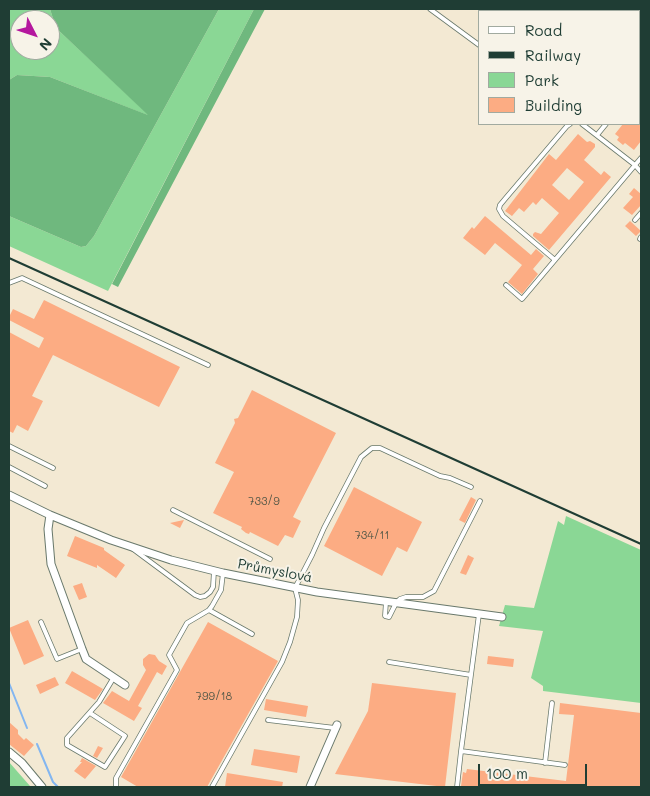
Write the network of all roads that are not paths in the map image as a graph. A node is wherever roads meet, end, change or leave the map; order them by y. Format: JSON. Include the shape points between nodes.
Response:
{"nodes":[{"id":1,"x":430,"y":9,"type":"edge"},
{"id":2,"x":478,"y":44,"type":"edge"},
{"id":3,"x":568,"y":125,"type":"edge"},
{"id":4,"x":583,"y":125,"type":"edge"},
{"id":5,"x":605,"y":125,"type":"edge"},
{"id":6,"x":597,"y":135,"type":"junction"},
{"id":7,"x":641,"y":158,"type":"edge"},
{"id":8,"x":635,"y":165,"type":"junction"},
{"id":9,"x":641,"y":172,"type":"edge"},
{"id":10,"x":641,"y":213,"type":"edge"},
{"id":11,"x":634,"y":220,"type":"dead end"},
{"id":12,"x":555,"y":260,"type":"junction"},
{"id":13,"x":9,"y":283,"type":"edge"},
{"id":14,"x":506,"y":285,"type":"dead end"},
{"id":15,"x":208,"y":365,"type":"dead end"},
{"id":16,"x":9,"y":446,"type":"edge"},
{"id":17,"x":9,"y":468,"type":"edge"},
{"id":18,"x":53,"y":468,"type":"dead end"},
{"id":19,"x":45,"y":486,"type":"dead end"},
{"id":20,"x":471,"y":487,"type":"dead end"},
{"id":21,"x":9,"y":495,"type":"edge"},
{"id":22,"x":480,"y":502,"type":"dead end"},
{"id":23,"x":173,"y":510,"type":"dead end"},
{"id":24,"x":50,"y":515,"type":"junction"},
{"id":25,"x":128,"y":545,"type":"junction"},
{"id":26,"x":270,"y":559,"type":"dead end"},
{"id":27,"x":214,"y":571,"type":"junction"},
{"id":28,"x":223,"y":574,"type":"junction"},
{"id":29,"x":295,"y":588,"type":"junction"},
{"id":30,"x":386,"y":602,"type":"junction"},
{"id":31,"x":396,"y":603,"type":"junction"},
{"id":32,"x":210,"y":610,"type":"junction"},
{"id":33,"x":479,"y":614,"type":"junction"},
{"id":34,"x":502,"y":617,"type":"dead end"},
{"id":35,"x":41,"y":622,"type":"dead end"},
{"id":36,"x":252,"y":634,"type":"dead end"},
{"id":37,"x":82,"y":649,"type":"junction"},
{"id":38,"x":389,"y":662,"type":"dead end"},
{"id":39,"x":471,"y":675,"type":"junction"},
{"id":40,"x":114,"y":678,"type":"junction"},
{"id":41,"x":125,"y":684,"type":"dead end"},
{"id":42,"x":552,"y":703,"type":"dead end"},
{"id":43,"x":90,"y":713,"type":"junction"},
{"id":44,"x":268,"y":720,"type":"dead end"},
{"id":45,"x":337,"y":727,"type":"joint"},
{"id":46,"x":461,"y":751,"type":"junction"},
{"id":47,"x":9,"y":752,"type":"edge"},
{"id":48,"x":545,"y":763,"type":"junction"},
{"id":49,"x":565,"y":765,"type":"dead end"},
{"id":50,"x":42,"y":787,"type":"edge"},
{"id":51,"x":116,"y":787,"type":"edge"},
{"id":52,"x":212,"y":787,"type":"edge"},
{"id":53,"x":310,"y":787,"type":"edge"},
{"id":54,"x":457,"y":787,"type":"edge"}],
"edges":[{"from":1,"to":2,"type":"lane"},
{"from":3,"to":12,"type":"lane","via":[[499,209]]},
{"from":4,"to":6,"type":"lane"},
{"from":5,"to":6,"type":"lane"},
{"from":6,"to":8,"type":"lane"},
{"from":7,"to":8,"type":"lane"},
{"from":8,"to":9,"type":"lane"},
{"from":8,"to":12,"type":"lane"},
{"from":10,"to":11,"type":"lane"},
{"from":12,"to":14,"type":"lane","via":[[522,299]]},
{"from":13,"to":15,"type":"lane","via":[[22,278]]},
{"from":16,"to":18,"type":"lane"},
{"from":17,"to":19,"type":"lane"},
{"from":20,"to":29,"type":"lane","via":[[380,448],[372,448],[358,460]]},
{"from":21,"to":24,"type":"street","name":"Průmyslová"},
{"from":22,"to":31,"type":"lane","via":[[434,591],[423,597],[402,598]]},
{"from":23,"to":26,"type":"lane"},
{"from":24,"to":25,"type":"street","name":"Průmyslová"},
{"from":24,"to":37,"type":"street","via":[[51,564]]},
{"from":25,"to":27,"type":"street","name":"Průmyslová"},
{"from":25,"to":27,"type":"lane","via":[[200,597],[210,592]]},
{"from":27,"to":28,"type":"street","name":"Průmyslová"},
{"from":28,"to":29,"type":"street","name":"Průmyslová"},
{"from":28,"to":32,"type":"lane","via":[[219,594]]},
{"from":29,"to":30,"type":"street","name":"Průmyslová"},
{"from":29,"to":52,"type":"lane","via":[[297,617],[282,662]]},
{"from":30,"to":31,"type":"street","name":"Průmyslová"},
{"from":30,"to":31,"type":"lane","via":[[385,616],[389,617]]},
{"from":31,"to":33,"type":"street","name":"Průmyslová"},
{"from":32,"to":36,"type":"lane"},
{"from":32,"to":51,"type":"lane","via":[[188,623],[170,655],[176,670],[116,778]]},
{"from":33,"to":34,"type":"street","name":"Průmyslová"},
{"from":33,"to":39,"type":"lane"},
{"from":35,"to":37,"type":"lane","via":[[57,659]]},
{"from":37,"to":40,"type":"street","via":[[86,659]]},
{"from":38,"to":39,"type":"lane"},
{"from":39,"to":46,"type":"lane"},
{"from":40,"to":41,"type":"street"},
{"from":40,"to":43,"type":"lane"},
{"from":42,"to":48,"type":"lane"},
{"from":43,"to":43,"type":"lane","via":[[125,736],[106,767],[67,745],[67,738]]},
{"from":44,"to":45,"type":"lane"},
{"from":45,"to":53,"type":"street"},
{"from":46,"to":48,"type":"lane"},
{"from":46,"to":54,"type":"lane"},
{"from":47,"to":50,"type":"street"},
{"from":48,"to":49,"type":"lane"}]}
